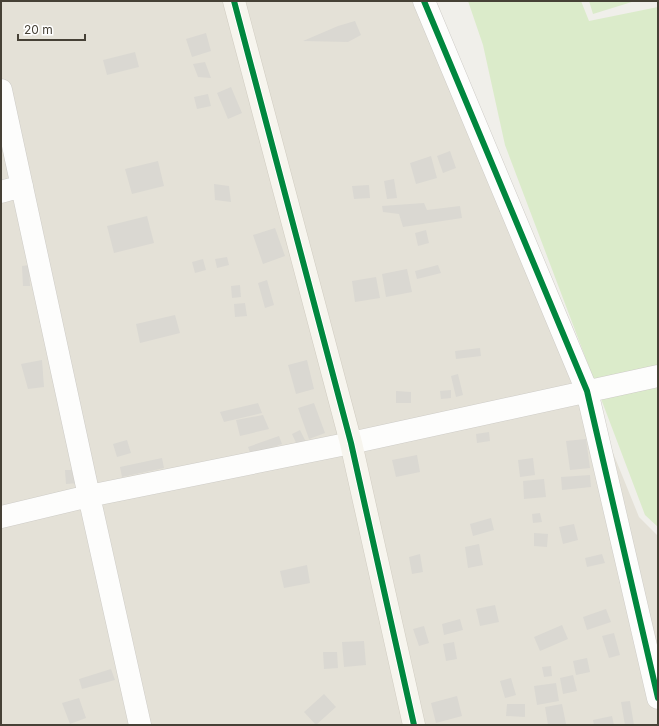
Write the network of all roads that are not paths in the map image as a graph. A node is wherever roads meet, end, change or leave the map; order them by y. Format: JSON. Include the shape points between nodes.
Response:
{"nodes":[{"id":1,"x":234,"y":1,"type":"edge"},
{"id":2,"x":424,"y":1,"type":"edge"},
{"id":3,"x":1,"y":90,"type":"edge"},
{"id":4,"x":22,"y":186,"type":"junction"},
{"id":5,"x":1,"y":192,"type":"edge"},
{"id":6,"x":658,"y":376,"type":"edge"},
{"id":7,"x":587,"y":391,"type":"junction"},
{"id":8,"x":351,"y":443,"type":"junction"},
{"id":9,"x":89,"y":496,"type":"junction"},
{"id":10,"x":1,"y":517,"type":"edge"},
{"id":11,"x":658,"y":698,"type":"edge"},
{"id":12,"x":140,"y":725,"type":"edge"},
{"id":13,"x":414,"y":725,"type":"edge"}],
"edges":[{"from":1,"to":8,"type":"street"},
{"from":2,"to":7,"type":"street"},
{"from":3,"to":4,"type":"street"},
{"from":4,"to":5,"type":"street"},
{"from":4,"to":9,"type":"street"},
{"from":6,"to":7,"type":"street"},
{"from":7,"to":8,"type":"street"},
{"from":7,"to":11,"type":"street"},
{"from":8,"to":9,"type":"street"},
{"from":8,"to":13,"type":"street"},
{"from":9,"to":10,"type":"street"},
{"from":9,"to":12,"type":"street"}]}
